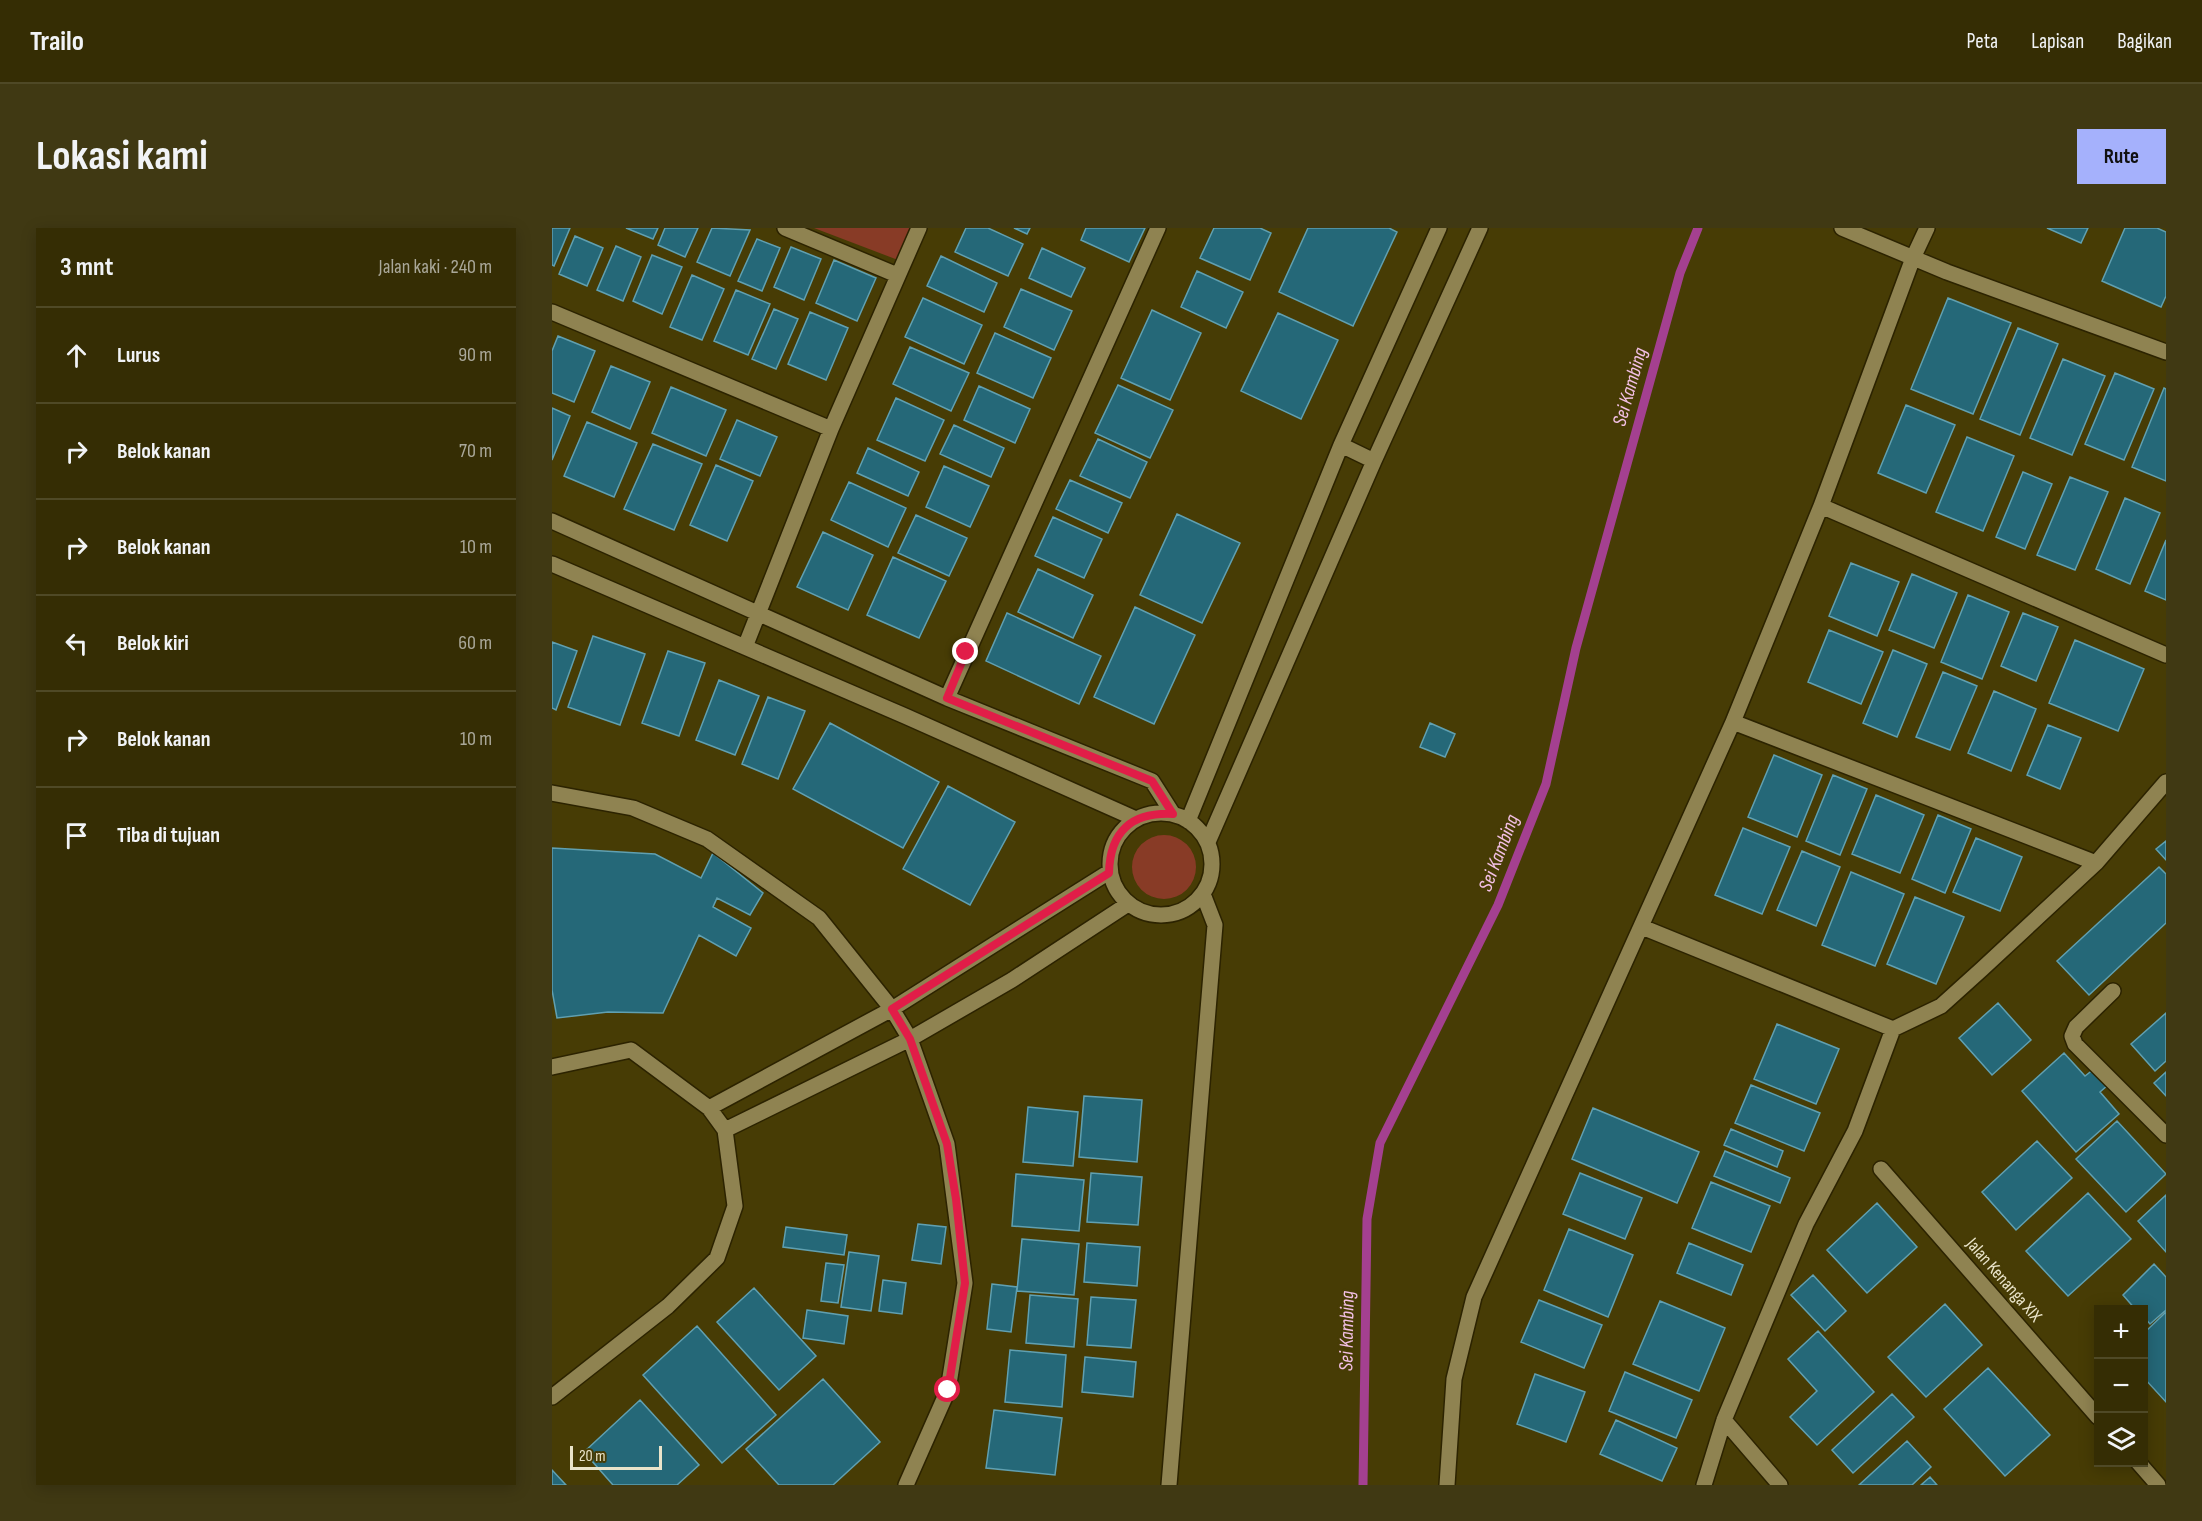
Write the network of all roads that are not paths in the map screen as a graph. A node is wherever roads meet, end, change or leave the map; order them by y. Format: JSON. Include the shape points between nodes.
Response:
{"nodes":[{"id":1,"x":786,"y":228,"type":"edge"},
{"id":2,"x":919,"y":228,"type":"edge"},
{"id":3,"x":1158,"y":228,"type":"edge"},
{"id":4,"x":1439,"y":228,"type":"edge"},
{"id":5,"x":1480,"y":228,"type":"edge"},
{"id":6,"x":1842,"y":228,"type":"edge"},
{"id":7,"x":1927,"y":228,"type":"edge"},
{"id":8,"x":1913,"y":258,"type":"junction"},
{"id":9,"x":897,"y":275,"type":"junction"},
{"id":10,"x":552,"y":312,"type":"edge"},
{"id":11,"x":2166,"y":352,"type":"edge"},
{"id":12,"x":831,"y":429,"type":"junction"},
{"id":13,"x":1341,"y":445,"type":"junction"},
{"id":14,"x":1374,"y":461,"type":"junction"},
{"id":15,"x":1821,"y":507,"type":"junction"},
{"id":16,"x":552,"y":521,"type":"edge"},
{"id":17,"x":552,"y":564,"type":"edge"},
{"id":18,"x":758,"y":615,"type":"junction"},
{"id":19,"x":745,"y":646,"type":"junction"},
{"id":20,"x":2166,"y":656,"type":"edge"},
{"id":21,"x":947,"y":698,"type":"junction"},
{"id":22,"x":1733,"y":722,"type":"junction"},
{"id":23,"x":2166,"y":782,"type":"edge"},
{"id":24,"x":552,"y":793,"type":"edge"},
{"id":25,"x":1173,"y":814,"type":"junction"},
{"id":26,"x":1136,"y":819,"type":"junction"},
{"id":27,"x":1188,"y":821,"type":"junction"},
{"id":28,"x":1208,"y":842,"type":"junction"},
{"id":29,"x":2096,"y":863,"type":"junction"},
{"id":30,"x":1109,"y":873,"type":"junction"},
{"id":31,"x":1203,"y":894,"type":"junction"},
{"id":32,"x":1128,"y":904,"type":"junction"},
{"id":33,"x":1642,"y":927,"type":"junction"},
{"id":34,"x":2113,"y":991,"type":"dead end"},
{"id":35,"x":892,"y":1009,"type":"junction"},
{"id":36,"x":1893,"y":1029,"type":"junction"},
{"id":37,"x":910,"y":1039,"type":"junction"},
{"id":38,"x":552,"y":1067,"type":"edge"},
{"id":39,"x":709,"y":1108,"type":"junction"},
{"id":40,"x":725,"y":1130,"type":"junction"},
{"id":41,"x":2166,"y":1135,"type":"edge"},
{"id":42,"x":1881,"y":1168,"type":"dead end"},
{"id":43,"x":552,"y":1397,"type":"edge"},
{"id":44,"x":2095,"y":1413,"type":"edge"},
{"id":45,"x":1724,"y":1420,"type":"junction"},
{"id":46,"x":2142,"y":1467,"type":"edge"},
{"id":47,"x":906,"y":1485,"type":"edge"},
{"id":48,"x":1169,"y":1485,"type":"edge"},
{"id":49,"x":1447,"y":1485,"type":"edge"},
{"id":50,"x":1704,"y":1485,"type":"edge"},
{"id":51,"x":1780,"y":1485,"type":"edge"},
{"id":52,"x":2158,"y":1485,"type":"edge"}],
"edges":[{"from":1,"to":9,"type":"street"},
{"from":2,"to":9,"type":"street"},
{"from":3,"to":21,"type":"street"},
{"from":4,"to":13,"type":"street"},
{"from":5,"to":14,"type":"street"},
{"from":6,"to":8,"type":"street"},
{"from":7,"to":8,"type":"street"},
{"from":8,"to":11,"type":"street"},
{"from":8,"to":15,"type":"street"},
{"from":9,"to":12,"type":"street"},
{"from":10,"to":12,"type":"street"},
{"from":12,"to":18,"type":"street"},
{"from":13,"to":14,"type":"street"},
{"from":13,"to":27,"type":"street"},
{"from":14,"to":28,"type":"street"},
{"from":15,"to":20,"type":"street"},
{"from":15,"to":22,"type":"street"},
{"from":16,"to":18,"type":"street"},
{"from":17,"to":19,"type":"street"},
{"from":18,"to":19,"type":"street"},
{"from":18,"to":21,"type":"street"},
{"from":19,"to":26,"type":"street"},
{"from":21,"to":25,"type":"street","via":[[1152,781]]},
{"from":22,"to":29,"type":"street"},
{"from":22,"to":33,"type":"street"},
{"from":23,"to":29,"type":"street"},
{"from":24,"to":35,"type":"street","via":[[633,808],[707,839],[819,918]]},
{"from":25,"to":26,"type":"street","via":[[1154,813]]},
{"from":25,"to":27,"type":"street"},
{"from":26,"to":30,"type":"street","via":[[1114,842]]},
{"from":27,"to":28,"type":"street"},
{"from":28,"to":31,"type":"street","via":[[1213,868]]},
{"from":29,"to":36,"type":"street","via":[[1941,1006]]},
{"from":30,"to":32,"type":"street"},
{"from":30,"to":35,"type":"street"},
{"from":31,"to":32,"type":"street","via":[[1182,912],[1153,916]]},
{"from":31,"to":48,"type":"street","via":[[1215,925]]},
{"from":32,"to":37,"type":"street","via":[[1012,980]]},
{"from":33,"to":36,"type":"street"},
{"from":33,"to":49,"type":"street","via":[[1474,1297],[1454,1379]]},
{"from":34,"to":41,"type":"street","via":[[2076,1027],[2072,1036],[2075,1044]]},
{"from":35,"to":37,"type":"street"},
{"from":35,"to":39,"type":"street"},
{"from":36,"to":45,"type":"street","via":[[1855,1131],[1806,1224]]},
{"from":37,"to":40,"type":"street"},
{"from":37,"to":47,"type":"street","via":[[947,1144],[965,1283],[948,1390]]},
{"from":38,"to":39,"type":"street","via":[[632,1050]]},
{"from":39,"to":40,"type":"street"},
{"from":40,"to":43,"type":"street","via":[[735,1206],[717,1258],[668,1306]]},
{"from":42,"to":44,"type":"street","name":"Jalan Kenanga XIX"},
{"from":45,"to":50,"type":"street"},
{"from":45,"to":51,"type":"street"},
{"from":46,"to":52,"type":"street"}]}
